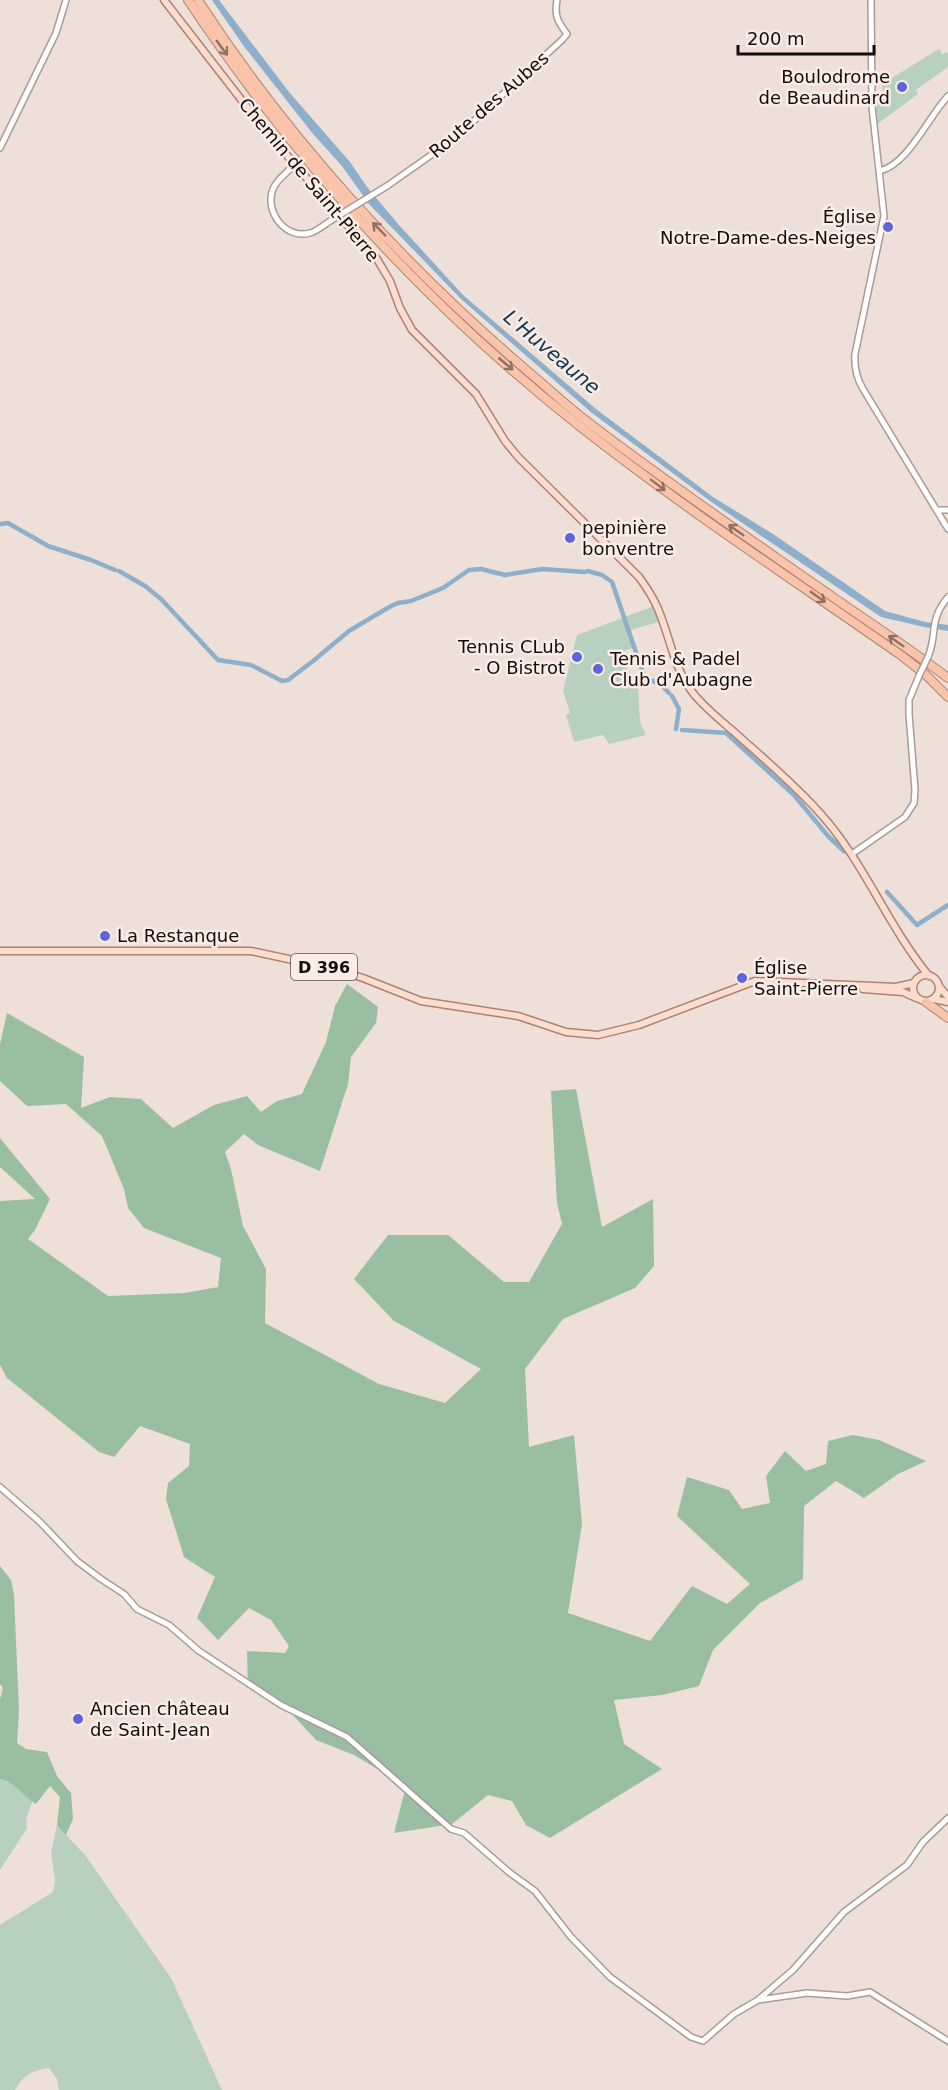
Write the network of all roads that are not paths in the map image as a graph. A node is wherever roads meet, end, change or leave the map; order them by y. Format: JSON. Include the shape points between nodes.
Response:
{"nodes":[{"id":1,"x":66,"y":0,"type":"edge"},
{"id":2,"x":164,"y":0,"type":"edge"},
{"id":3,"x":188,"y":0,"type":"edge"},
{"id":4,"x":198,"y":0,"type":"edge"},
{"id":5,"x":557,"y":0,"type":"edge"},
{"id":6,"x":871,"y":0,"type":"edge"},
{"id":7,"x":948,"y":96,"type":"edge"},
{"id":8,"x":0,"y":148,"type":"edge"},
{"id":9,"x":294,"y":165,"type":"junction"},
{"id":10,"x":879,"y":171,"type":"junction"},
{"id":11,"x":937,"y":510,"type":"junction"},
{"id":12,"x":948,"y":510,"type":"edge"},
{"id":13,"x":948,"y":529,"type":"edge"},
{"id":14,"x":948,"y":597,"type":"edge"},
{"id":15,"x":948,"y":678,"type":"edge"},
{"id":16,"x":948,"y":698,"type":"edge"},
{"id":17,"x":852,"y":854,"type":"junction"},
{"id":18,"x":910,"y":949,"type":"junction"},
{"id":19,"x":0,"y":951,"type":"edge"},
{"id":20,"x":929,"y":975,"type":"junction"},
{"id":21,"x":915,"y":981,"type":"junction"},
{"id":22,"x":818,"y":983,"type":"junction"},
{"id":23,"x":939,"y":986,"type":"junction"},
{"id":24,"x":948,"y":997,"type":"edge"},
{"id":25,"x":916,"y":998,"type":"junction"},
{"id":26,"x":930,"y":1000,"type":"junction"},
{"id":27,"x":948,"y":1002,"type":"edge"},
{"id":28,"x":948,"y":1018,"type":"edge"},
{"id":29,"x":0,"y":1487,"type":"edge"},
{"id":30,"x":948,"y":1818,"type":"edge"},
{"id":31,"x":758,"y":2000,"type":"junction"},
{"id":32,"x":948,"y":2041,"type":"edge"}],
"edges":[{"from":1,"to":8,"type":"street","via":[[56,33]]},
{"from":2,"to":9,"type":"main road","name":"Chemin de Saint-Pierre"},
{"from":3,"to":16,"type":"highway","one_way":true,"via":[[317,173],[420,283],[495,355],[581,427],[687,507],[902,656]]},
{"from":15,"to":4,"type":"highway","one_way":true,"via":[[691,499],[587,422],[500,348],[440,292],[324,167],[270,101]]},
{"from":5,"to":9,"type":"street","name":"Route des Aubes","bridge":true,"via":[[554,12],[567,34],[562,40],[454,139],[310,233],[296,233],[284,227],[270,205],[278,180]]},
{"from":6,"to":10,"type":"street","via":[[872,107]]},
{"from":7,"to":10,"type":"street","via":[[905,152]]},
{"from":9,"to":17,"type":"main road","name":"Chemin de Saint-Pierre","via":[[377,259],[405,321],[417,338],[476,394],[519,458],[639,578],[658,610],[693,693],[819,812]]},
{"from":10,"to":11,"type":"street","via":[[884,216],[854,366],[863,389]]},
{"from":11,"to":12,"type":"street"},
{"from":11,"to":13,"type":"street"},
{"from":14,"to":17,"type":"street","bridge":true,"via":[[937,613],[932,647],[909,700],[914,803],[905,817]]},
{"from":17,"to":18,"type":"main road","name":"Chemin de Saint-Pierre"},
{"from":18,"to":20,"type":"main road","name":"Chemin de Saint-Pierre"},
{"from":18,"to":21,"type":"main road","name":"Chemin de Saint-Pierre","via":[[918,969]]},
{"from":19,"to":22,"type":"main road","number":"D 396","via":[[251,951],[330,968],[421,1001],[518,1016],[566,1032],[598,1035],[756,981]]},
{"from":20,"to":21,"type":"main road"},
{"from":20,"to":23,"type":"main road"},
{"from":21,"to":22,"type":"main road","number":"D 396","via":[[896,987]]},
{"from":21,"to":25,"type":"main road"},
{"from":22,"to":25,"type":"main road","number":"D 396","via":[[903,992]]},
{"from":23,"to":24,"type":"main road"},
{"from":23,"to":26,"type":"main road","via":[[937,995]]},
{"from":25,"to":26,"type":"main road"},
{"from":26,"to":27,"type":"main road"},
{"from":26,"to":28,"type":"highway"},
{"from":29,"to":31,"type":"street","via":[[77,1561],[124,1594],[137,1609],[169,1625],[199,1651],[281,1705],[347,1737],[452,1829],[465,1833],[534,1891],[610,1977],[691,2037],[703,2041],[734,2014]]},
{"from":30,"to":31,"type":"street","via":[[923,1842],[907,1865],[844,1912],[794,1970]]},
{"from":31,"to":32,"type":"street","via":[[807,1993],[846,1996],[870,1992]]}]}
